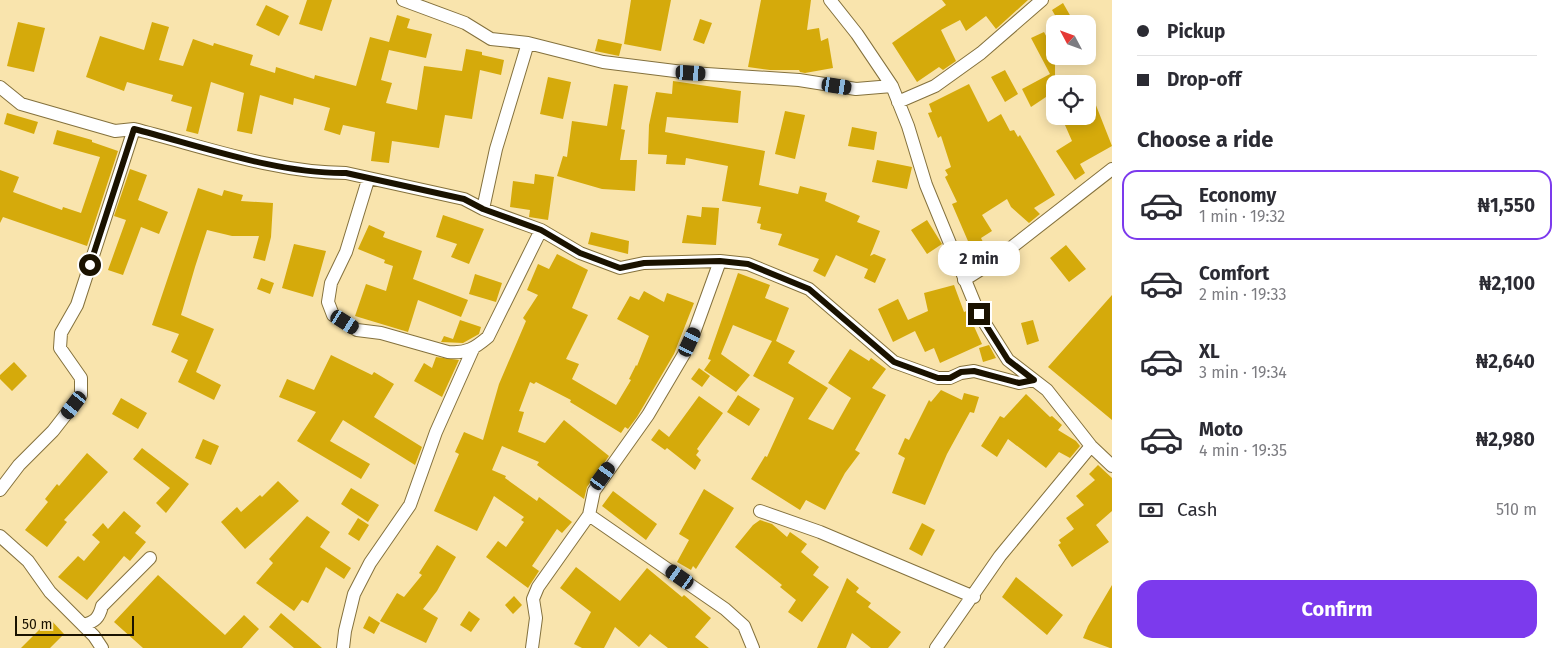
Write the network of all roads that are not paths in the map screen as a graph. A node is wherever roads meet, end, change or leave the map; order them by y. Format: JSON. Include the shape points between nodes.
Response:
{"nodes":[{"id":1,"x":403,"y":0,"type":"edge"},
{"id":2,"x":830,"y":0,"type":"edge"},
{"id":3,"x":1042,"y":0,"type":"edge"},
{"id":4,"x":528,"y":44,"type":"junction"},
{"id":5,"x":892,"y":86,"type":"junction"},
{"id":6,"x":0,"y":87,"type":"edge"},
{"id":7,"x":898,"y":102,"type":"junction"},
{"id":8,"x":134,"y":129,"type":"junction"},
{"id":9,"x":1112,"y":169,"type":"edge"},
{"id":10,"x":368,"y":180,"type":"junction"},
{"id":11,"x":483,"y":209,"type":"junction"},
{"id":12,"x":541,"y":230,"type":"junction"},
{"id":13,"x":720,"y":261,"type":"junction"},
{"id":14,"x":964,"y":280,"type":"junction"},
{"id":15,"x":473,"y":349,"type":"junction"},
{"id":16,"x":1034,"y":380,"type":"junction"},
{"id":17,"x":1091,"y":446,"type":"junction"},
{"id":18,"x":1112,"y":466,"type":"edge"},
{"id":19,"x":0,"y":490,"type":"edge"},
{"id":20,"x":760,"y":511,"type":"dead end"},
{"id":21,"x":589,"y":514,"type":"junction"},
{"id":22,"x":0,"y":536,"type":"edge"},
{"id":23,"x":150,"y":558,"type":"dead end"},
{"id":24,"x":974,"y":597,"type":"junction"},
{"id":25,"x":83,"y":625,"type":"junction"},
{"id":26,"x":102,"y":648,"type":"edge"},
{"id":27,"x":343,"y":648,"type":"edge"},
{"id":28,"x":532,"y":648,"type":"edge"},
{"id":29,"x":753,"y":648,"type":"edge"},
{"id":30,"x":936,"y":648,"type":"edge"}],
"edges":[{"from":1,"to":4,"type":"street","via":[[465,23],[491,39]]},
{"from":2,"to":5,"type":"street"},
{"from":3,"to":7,"type":"street","via":[[981,53],[935,86]]},
{"from":4,"to":5,"type":"street","via":[[603,62],[691,73],[799,80],[856,89]]},
{"from":4,"to":11,"type":"street","via":[[496,149]]},
{"from":5,"to":7,"type":"street"},
{"from":6,"to":8,"type":"street","via":[[21,104],[116,131]]},
{"from":7,"to":14,"type":"street","via":[[926,185]]},
{"from":8,"to":10,"type":"street","via":[[282,167],[346,173]]},
{"from":8,"to":19,"type":"street","via":[[77,305],[61,333],[60,348],[81,378],[81,395],[53,431],[18,464]]},
{"from":9,"to":14,"type":"street","via":[[994,261]]},
{"from":10,"to":11,"type":"street","via":[[447,194]]},
{"from":10,"to":15,"type":"street","via":[[346,252],[330,283],[328,302],[333,315],[357,330],[381,333],[448,352]]},
{"from":11,"to":12,"type":"street"},
{"from":12,"to":13,"type":"street","via":[[580,253],[620,268],[644,263]]},
{"from":12,"to":15,"type":"street","via":[[488,336]]},
{"from":13,"to":16,"type":"street","via":[[748,264],[809,289],[894,362],[938,378],[974,371],[1019,383]]},
{"from":13,"to":21,"type":"street","via":[[684,354],[648,415],[594,492]]},
{"from":14,"to":16,"type":"street","via":[[979,314],[1008,360]]},
{"from":15,"to":27,"type":"street","via":[[436,432],[410,505],[370,563],[354,594]]},
{"from":16,"to":17,"type":"street","via":[[1046,390]]},
{"from":17,"to":18,"type":"street"},
{"from":17,"to":24,"type":"street","via":[[1000,556]]},
{"from":20,"to":24,"type":"street","via":[[820,532]]},
{"from":21,"to":28,"type":"street","via":[[538,587],[533,599],[536,618]]},
{"from":21,"to":29,"type":"street","via":[[726,609],[744,626]]},
{"from":22,"to":25,"type":"street","via":[[28,561],[50,592]]},
{"from":23,"to":25,"type":"street","via":[[102,606],[100,616]]},
{"from":24,"to":30,"type":"street"},
{"from":25,"to":26,"type":"street"}]}
